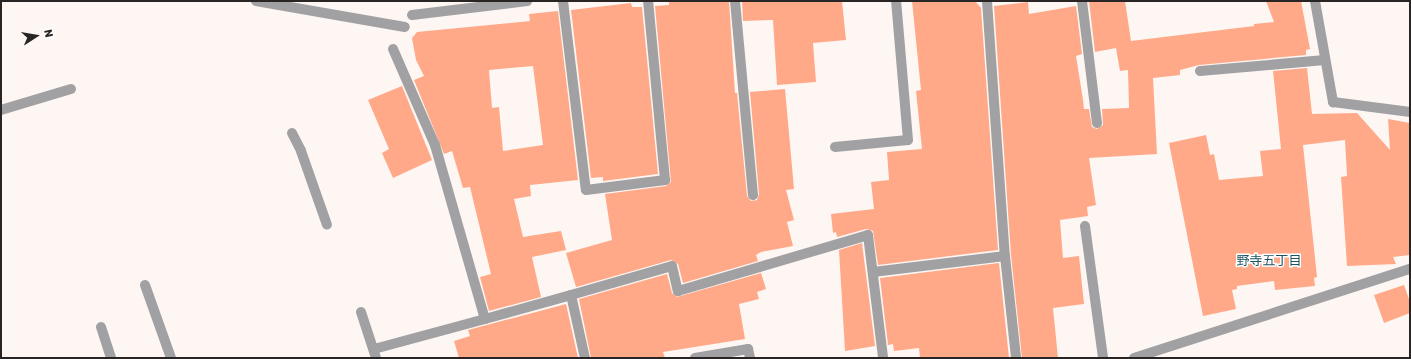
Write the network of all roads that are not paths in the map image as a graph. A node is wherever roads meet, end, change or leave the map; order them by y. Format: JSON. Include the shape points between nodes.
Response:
{"nodes":[{"id":1,"x":256,"y":1,"type":"edge"},
{"id":2,"x":527,"y":1,"type":"edge"},
{"id":3,"x":563,"y":1,"type":"edge"},
{"id":4,"x":648,"y":1,"type":"edge"},
{"id":5,"x":735,"y":1,"type":"edge"},
{"id":6,"x":896,"y":1,"type":"edge"},
{"id":7,"x":988,"y":1,"type":"edge"},
{"id":8,"x":1082,"y":1,"type":"edge"},
{"id":9,"x":1315,"y":1,"type":"edge"},
{"id":10,"x":412,"y":15,"type":"dead end"},
{"id":11,"x":405,"y":27,"type":"dead end"},
{"id":12,"x":393,"y":49,"type":"dead end"},
{"id":13,"x":1326,"y":60,"type":"junction"},
{"id":14,"x":1200,"y":71,"type":"dead end"},
{"id":15,"x":71,"y":89,"type":"dead end"},
{"id":16,"x":1,"y":110,"type":"edge"},
{"id":17,"x":1410,"y":112,"type":"edge"},
{"id":18,"x":1097,"y":123,"type":"dead end"},
{"id":19,"x":292,"y":133,"type":"dead end"},
{"id":20,"x":835,"y":147,"type":"dead end"},
{"id":21,"x":753,"y":195,"type":"dead end"},
{"id":22,"x":327,"y":225,"type":"dead end"},
{"id":23,"x":1084,"y":226,"type":"dead end"},
{"id":24,"x":1006,"y":256,"type":"junction"},
{"id":25,"x":1410,"y":269,"type":"edge"},
{"id":26,"x":873,"y":272,"type":"junction"},
{"id":27,"x":145,"y":285,"type":"dead end"},
{"id":28,"x":571,"y":295,"type":"junction"},
{"id":29,"x":361,"y":312,"type":"dead end"},
{"id":30,"x":485,"y":318,"type":"junction"},
{"id":31,"x":101,"y":327,"type":"dead end"},
{"id":32,"x":375,"y":354,"type":"edge"},
{"id":33,"x":111,"y":358,"type":"edge"},
{"id":34,"x":171,"y":358,"type":"edge"},
{"id":35,"x":585,"y":358,"type":"edge"},
{"id":36,"x":695,"y":358,"type":"edge"},
{"id":37,"x":750,"y":358,"type":"edge"},
{"id":38,"x":883,"y":358,"type":"edge"},
{"id":39,"x":1016,"y":358,"type":"edge"},
{"id":40,"x":1103,"y":358,"type":"edge"},
{"id":41,"x":1134,"y":358,"type":"edge"}],
"edges":[{"from":1,"to":11,"type":"street"},
{"from":2,"to":10,"type":"street"},
{"from":3,"to":4,"type":"street","via":[[586,190],[665,180]]},
{"from":5,"to":21,"type":"street"},
{"from":6,"to":20,"type":"street","via":[[908,140]]},
{"from":7,"to":24,"type":"street"},
{"from":8,"to":18,"type":"street"},
{"from":9,"to":13,"type":"street"},
{"from":12,"to":30,"type":"street","via":[[435,145]]},
{"from":13,"to":14,"type":"street"},
{"from":13,"to":17,"type":"street","via":[[1333,102]]},
{"from":15,"to":16,"type":"street"},
{"from":19,"to":22,"type":"street","via":[[301,151]]},
{"from":23,"to":40,"type":"street"},
{"from":24,"to":26,"type":"street"},
{"from":24,"to":39,"type":"street"},
{"from":25,"to":41,"type":"street"},
{"from":26,"to":28,"type":"street","via":[[868,235],[678,291],[672,266]]},
{"from":26,"to":38,"type":"street"},
{"from":27,"to":34,"type":"street"},
{"from":28,"to":30,"type":"street"},
{"from":28,"to":35,"type":"street"},
{"from":29,"to":32,"type":"street"},
{"from":30,"to":32,"type":"street"},
{"from":31,"to":33,"type":"street"},
{"from":36,"to":37,"type":"street","via":[[748,349]]}]}
